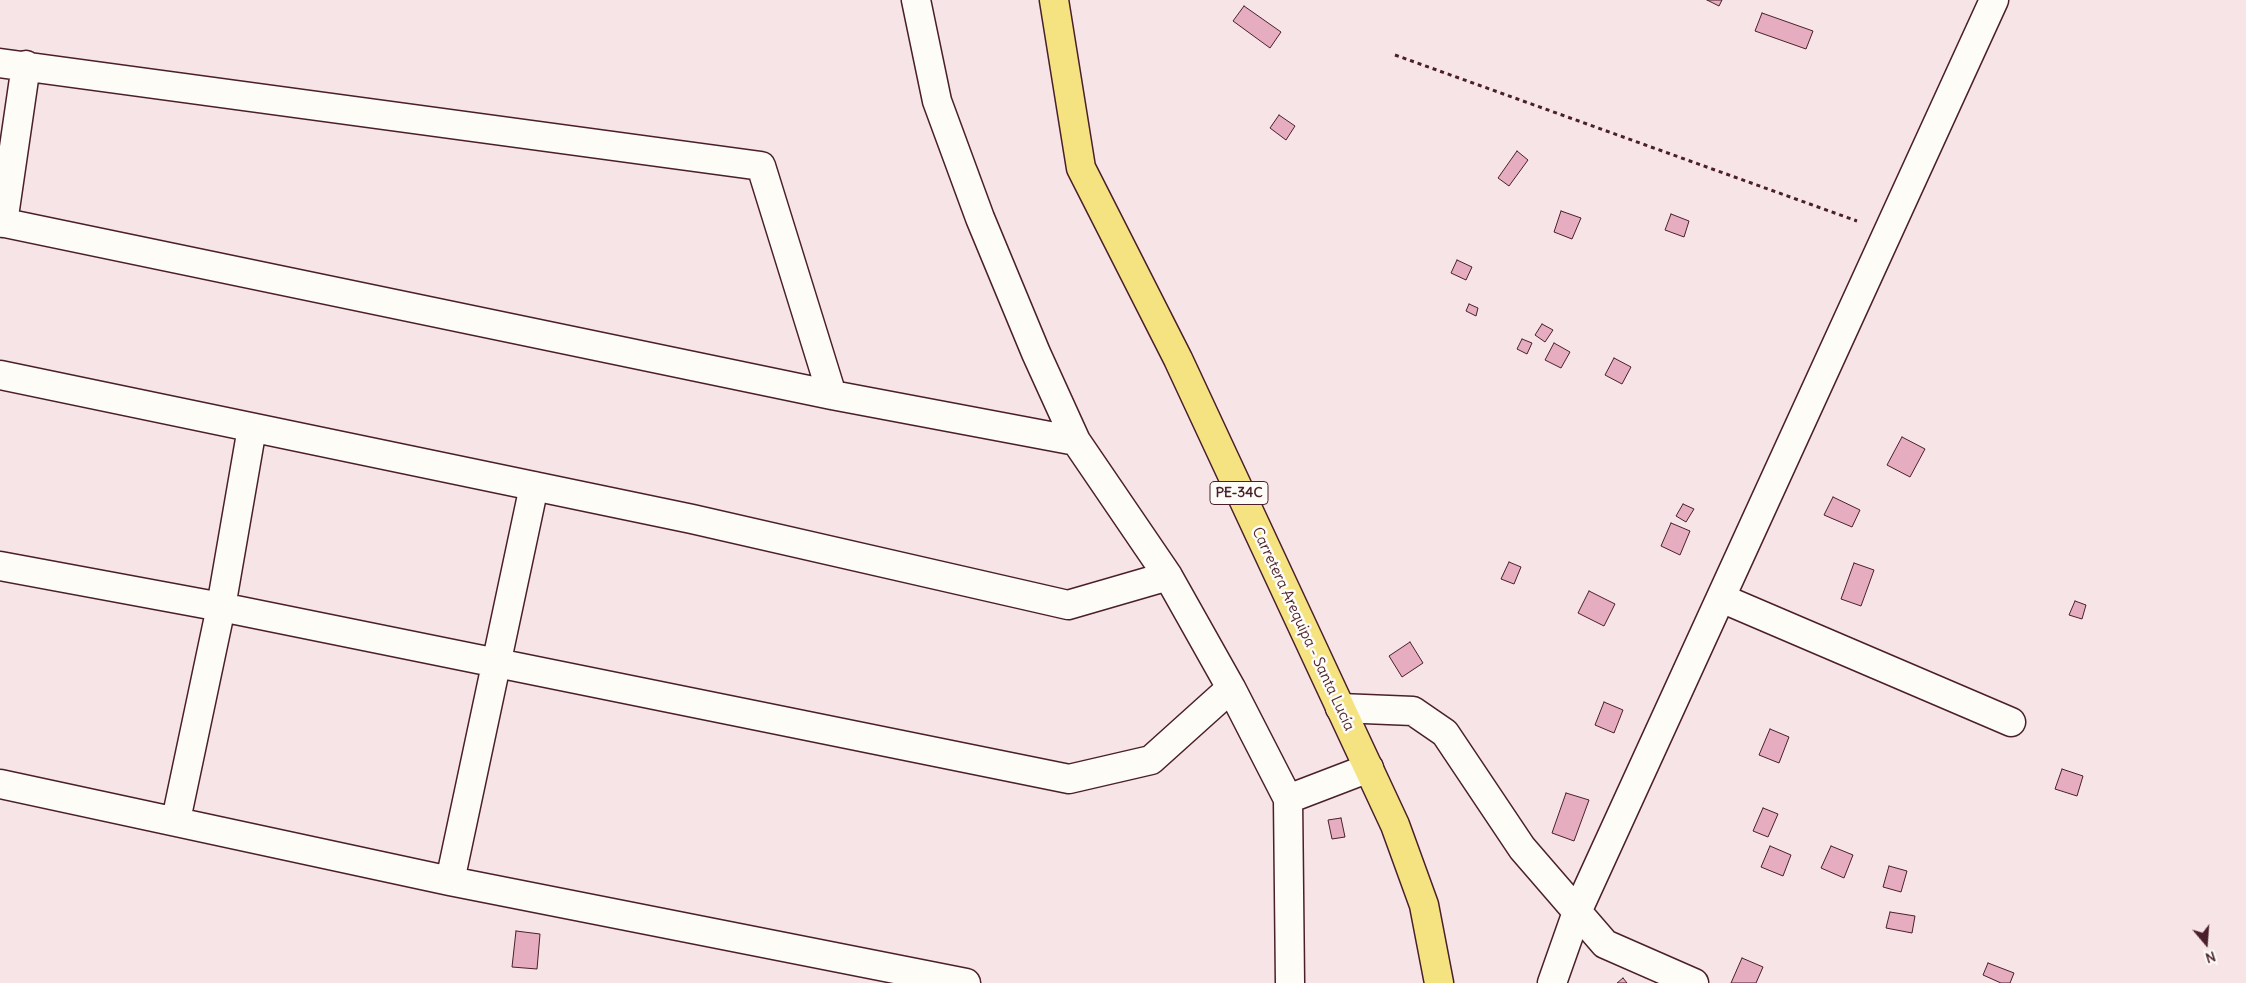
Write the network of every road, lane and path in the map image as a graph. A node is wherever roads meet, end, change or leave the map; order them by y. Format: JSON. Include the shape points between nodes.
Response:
{"nodes":[{"id":1,"x":916,"y":0,"type":"edge"},
{"id":2,"x":1054,"y":0,"type":"edge"},
{"id":3,"x":1994,"y":0,"type":"edge"},
{"id":4,"x":1395,"y":55,"type":"dead end"},
{"id":5,"x":13,"y":64,"type":"edge"},
{"id":6,"x":1,"y":223,"type":"edge"},
{"id":7,"x":1888,"y":233,"type":"junction"},
{"id":8,"x":0,"y":376,"type":"edge"},
{"id":9,"x":832,"y":395,"type":"junction"},
{"id":10,"x":252,"y":428,"type":"junction"},
{"id":11,"x":1076,"y":441,"type":"junction"},
{"id":12,"x":534,"y":486,"type":"junction"},
{"id":13,"x":0,"y":566,"type":"edge"},
{"id":14,"x":1168,"y":576,"type":"junction"},
{"id":15,"x":1721,"y":598,"type":"junction"},
{"id":16,"x":221,"y":606,"type":"junction"},
{"id":17,"x":496,"y":663,"type":"junction"},
{"id":18,"x":1231,"y":688,"type":"junction"},
{"id":19,"x":1340,"y":708,"type":"junction"},
{"id":20,"x":2011,"y":722,"type":"dead end"},
{"id":21,"x":1369,"y":768,"type":"junction"},
{"id":22,"x":0,"y":784,"type":"edge"},
{"id":23,"x":1288,"y":799,"type":"junction"},
{"id":24,"x":176,"y":820,"type":"junction"},
{"id":25,"x":450,"y":881,"type":"junction"},
{"id":26,"x":1577,"y":912,"type":"junction"},
{"id":27,"x":966,"y":983,"type":"edge"},
{"id":28,"x":1290,"y":983,"type":"edge"},
{"id":29,"x":1440,"y":983,"type":"edge"},
{"id":30,"x":1552,"y":983,"type":"edge"},
{"id":31,"x":1694,"y":983,"type":"edge"}],
"edges":[{"from":1,"to":11,"type":"street","via":[[937,101],[987,236]]},
{"from":2,"to":19,"type":"main road","name":"Carretera Arequipa - Santa Lucía","number":"PE-34C","via":[[1081,168],[1178,359]]},
{"from":3,"to":7,"type":"street"},
{"from":4,"to":7,"type":"path"},
{"from":5,"to":6,"type":"street"},
{"from":5,"to":9,"type":"street","via":[[761,166]]},
{"from":6,"to":9,"type":"street"},
{"from":7,"to":15,"type":"street"},
{"from":8,"to":10,"type":"street"},
{"from":9,"to":11,"type":"street"},
{"from":10,"to":12,"type":"street"},
{"from":10,"to":16,"type":"street"},
{"from":11,"to":14,"type":"street"},
{"from":12,"to":14,"type":"street","via":[[1068,605]]},
{"from":12,"to":17,"type":"street"},
{"from":13,"to":16,"type":"street"},
{"from":14,"to":18,"type":"street"},
{"from":15,"to":20,"type":"street"},
{"from":15,"to":26,"type":"street"},
{"from":16,"to":17,"type":"street"},
{"from":16,"to":24,"type":"street"},
{"from":17,"to":18,"type":"street","via":[[1069,779],[1151,760]]},
{"from":17,"to":25,"type":"street"},
{"from":18,"to":23,"type":"street"},
{"from":19,"to":21,"type":"main road","name":"Carretera Arequipa - Santa Lucía","number":"PE-34C"},
{"from":19,"to":26,"type":"street","via":[[1413,711],[1445,733],[1522,848]]},
{"from":21,"to":23,"type":"street"},
{"from":21,"to":29,"type":"main road","name":"Carretera Arequipa - Santa Lucía","number":"PE-34C","via":[[1395,825],[1424,905]]},
{"from":22,"to":24,"type":"street"},
{"from":23,"to":28,"type":"street"},
{"from":24,"to":25,"type":"street"},
{"from":25,"to":27,"type":"street"},
{"from":26,"to":30,"type":"street"},
{"from":26,"to":31,"type":"street","via":[[1605,944]]}]}
